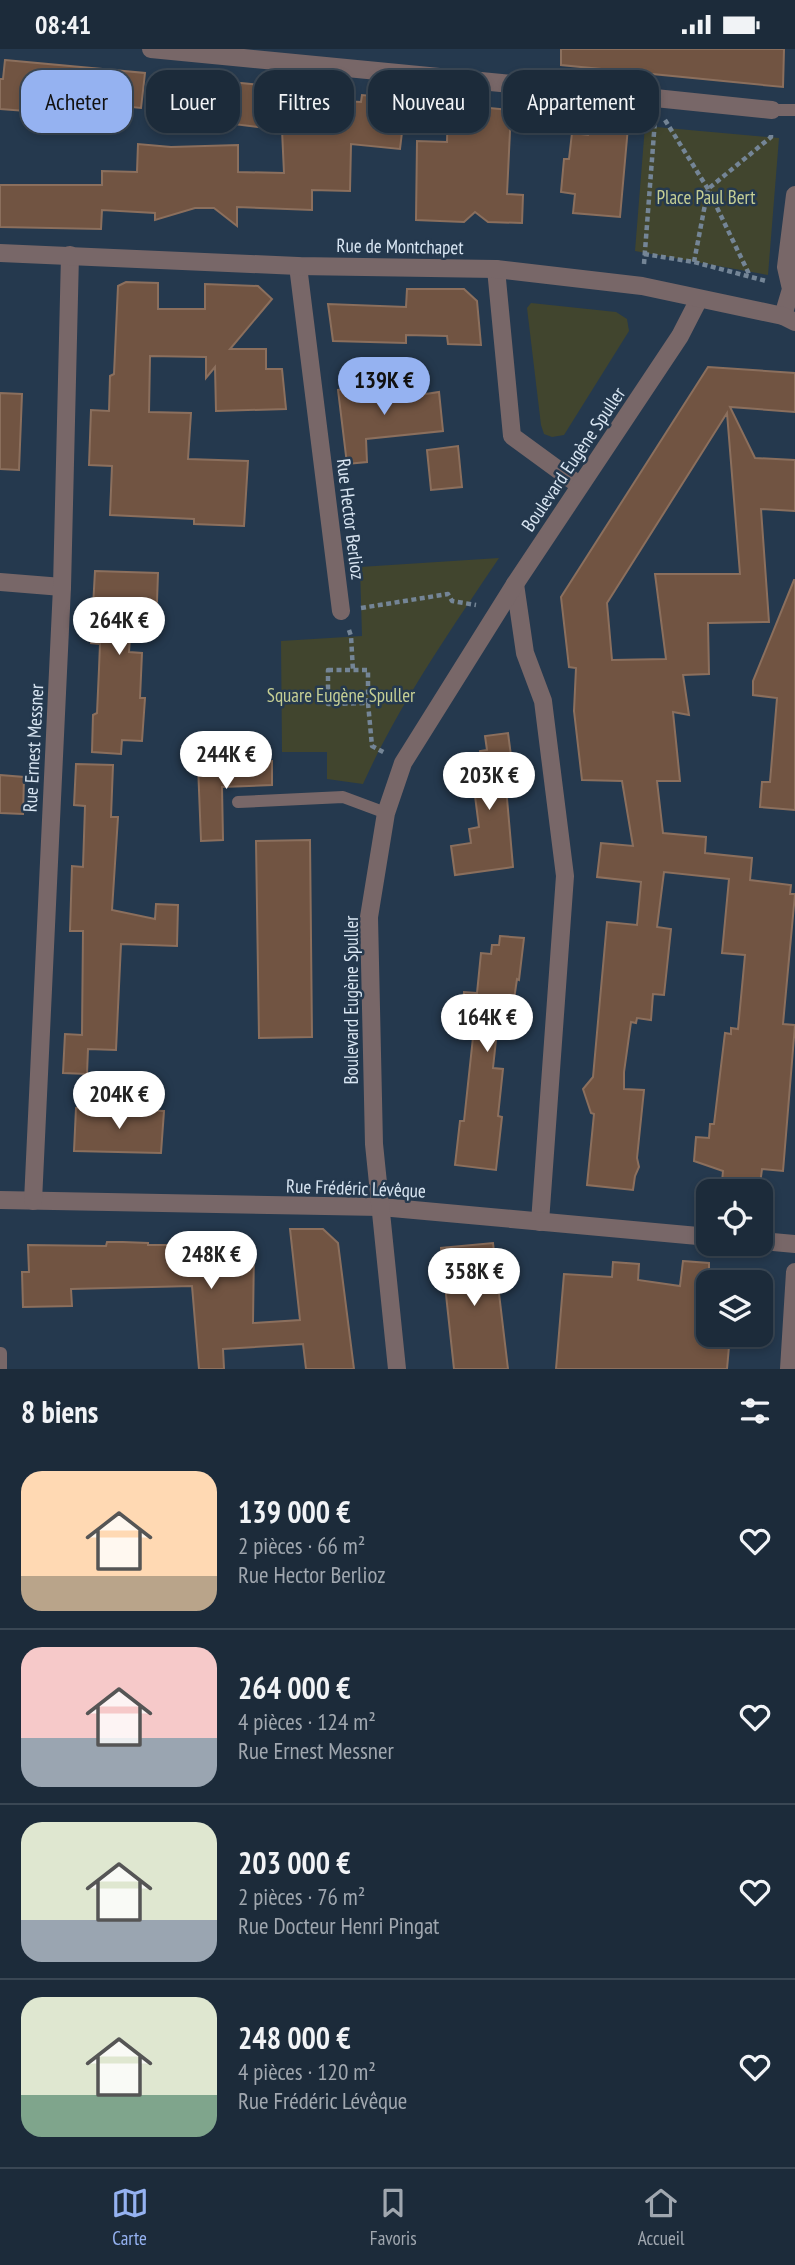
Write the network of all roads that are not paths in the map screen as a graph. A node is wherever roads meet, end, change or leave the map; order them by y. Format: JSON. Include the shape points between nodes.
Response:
{"nodes":[{"id":1,"x":151,"y":49,"type":"edge"},
{"id":2,"x":289,"y":56,"type":"edge"},
{"id":3,"x":772,"y":110,"type":"joint"},
{"id":4,"x":795,"y":110,"type":"edge"},
{"id":5,"x":795,"y":195,"type":"edge"},
{"id":6,"x":0,"y":253,"type":"edge"},
{"id":7,"x":70,"y":255,"type":"junction"},
{"id":8,"x":298,"y":266,"type":"junction"},
{"id":9,"x":496,"y":268,"type":"junction"},
{"id":10,"x":699,"y":299,"type":"junction"},
{"id":11,"x":789,"y":319,"type":"edge"},
{"id":12,"x":579,"y":485,"type":"junction"},
{"id":13,"x":0,"y":582,"type":"edge"},
{"id":14,"x":516,"y":584,"type":"junction"},
{"id":15,"x":62,"y":587,"type":"junction"},
{"id":16,"x":341,"y":611,"type":"road end"},
{"id":17,"x":238,"y":802,"type":"dead end"},
{"id":18,"x":386,"y":813,"type":"junction"},
{"id":19,"x":0,"y":1200,"type":"edge"},
{"id":20,"x":33,"y":1201,"type":"junction"},
{"id":21,"x":381,"y":1207,"type":"junction"},
{"id":22,"x":540,"y":1221,"type":"junction"},
{"id":23,"x":696,"y":1236,"type":"edge"},
{"id":24,"x":773,"y":1242,"type":"edge"},
{"id":25,"x":795,"y":1244,"type":"edge"},
{"id":26,"x":795,"y":1272,"type":"edge"},
{"id":27,"x":1,"y":1353,"type":"edge"},
{"id":28,"x":1,"y":1369,"type":"edge"},
{"id":29,"x":397,"y":1369,"type":"edge"},
{"id":30,"x":789,"y":1369,"type":"edge"}],
"edges":[{"from":1,"to":2,"type":"street"},
{"from":2,"to":3,"type":"street","via":[[656,102]]},
{"from":3,"to":4,"type":"lane"},
{"from":5,"to":11,"type":"street","via":[[786,267],[791,289]]},
{"from":6,"to":7,"type":"street","name":"Rue de Montchapet"},
{"from":7,"to":8,"type":"street","name":"Rue de Montchapet"},
{"from":7,"to":15,"type":"street","name":"Rue Ernest Messner"},
{"from":8,"to":9,"type":"street","name":"Rue de Montchapet"},
{"from":8,"to":16,"type":"street","name":"Rue Hector Berlioz"},
{"from":9,"to":10,"type":"street","name":"Rue de Montchapet","via":[[642,286]]},
{"from":9,"to":12,"type":"street","via":[[512,436]]},
{"from":10,"to":11,"type":"street","name":"Rue de Montchapet"},
{"from":10,"to":12,"type":"street","name":"Boulevard Eugène Spuller","via":[[680,336]]},
{"from":12,"to":14,"type":"street","name":"Boulevard Eugène Spuller"},
{"from":13,"to":15,"type":"street"},
{"from":14,"to":18,"type":"street","name":"Boulevard Eugène Spuller","via":[[403,763]]},
{"from":14,"to":22,"type":"street","via":[[525,653],[543,701],[565,876]]},
{"from":15,"to":20,"type":"street","name":"Rue Ernest Messner"},
{"from":17,"to":18,"type":"lane","via":[[343,797]]},
{"from":18,"to":21,"type":"street","name":"Boulevard Eugène Spuller","via":[[369,917],[373,1144]]},
{"from":19,"to":20,"type":"street","name":"Rue Frédéric Lévêque"},
{"from":20,"to":21,"type":"street","name":"Rue Frédéric Lévêque"},
{"from":21,"to":22,"type":"street","name":"Rue Frédéric Lévêque"},
{"from":21,"to":29,"type":"street","name":"Boulevard Eugène Spuller"},
{"from":22,"to":23,"type":"street","name":"Rue Frédéric Lévêque"},
{"from":24,"to":25,"type":"street"},
{"from":26,"to":30,"type":"street"},
{"from":27,"to":28,"type":"lane"}]}
